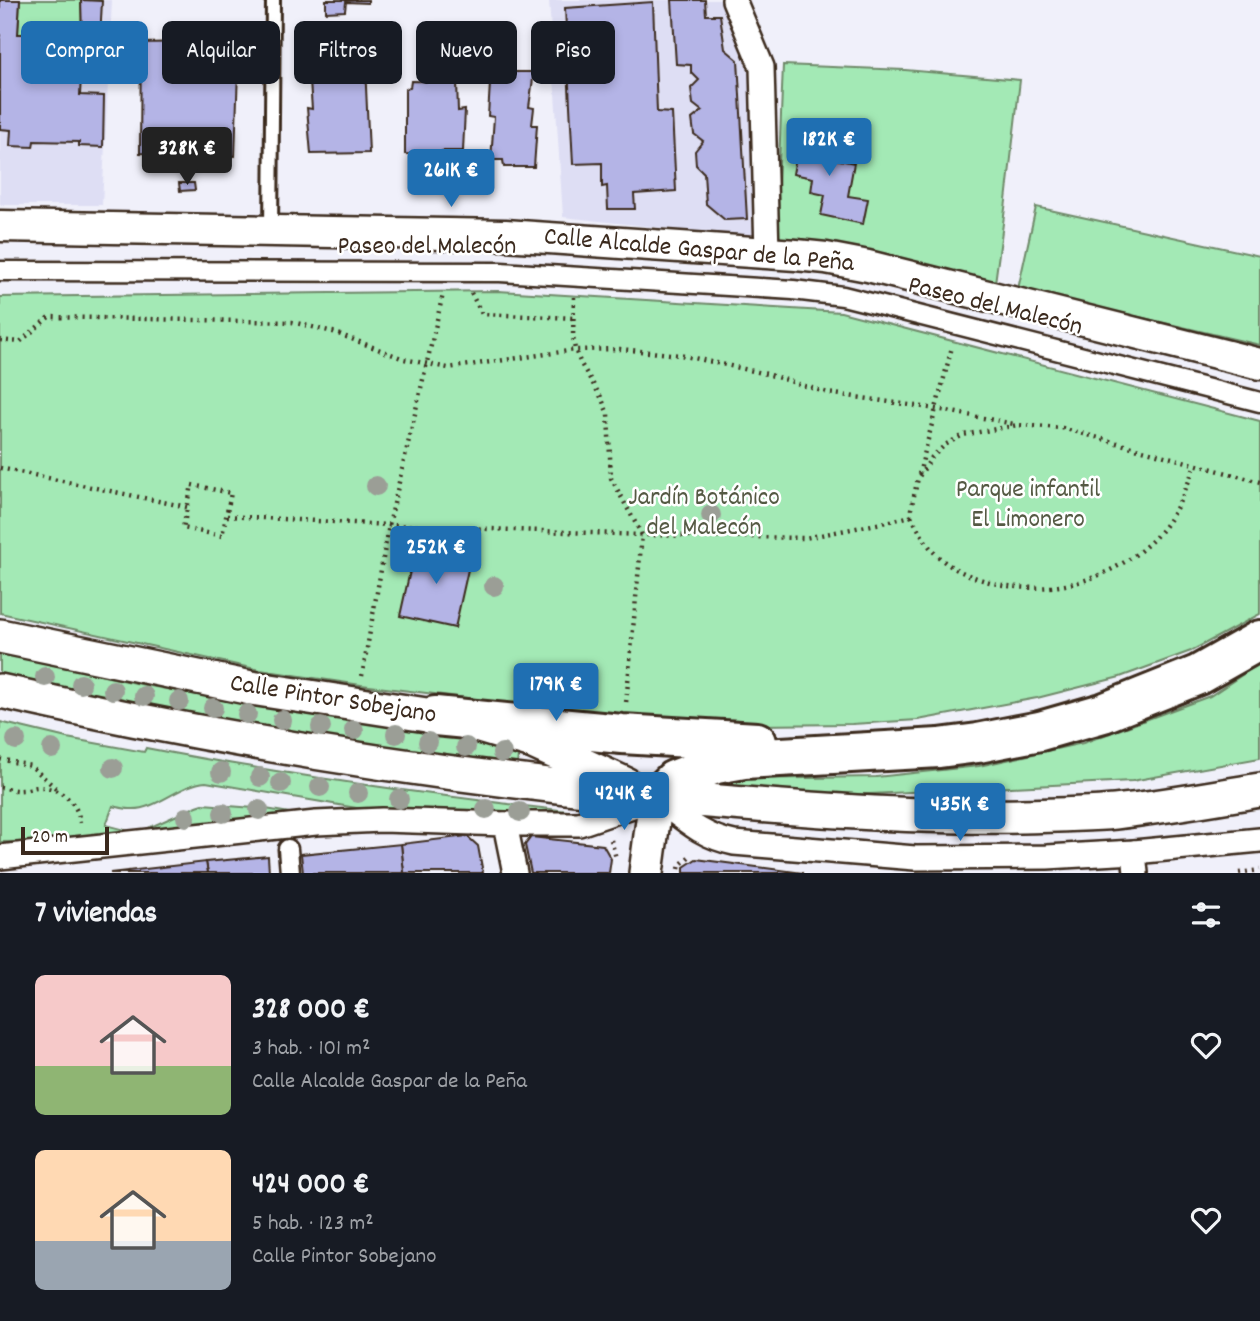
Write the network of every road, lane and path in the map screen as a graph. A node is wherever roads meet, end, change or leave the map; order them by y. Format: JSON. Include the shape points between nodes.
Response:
{"nodes":[{"id":1,"x":273,"y":0,"type":"edge"},
{"id":2,"x":734,"y":0,"type":"edge"},
{"id":3,"x":0,"y":226,"type":"edge"},
{"id":4,"x":271,"y":231,"type":"junction"},
{"id":5,"x":767,"y":253,"type":"junction"},
{"id":6,"x":0,"y":271,"type":"edge"},
{"id":7,"x":447,"y":272,"type":"junction"},
{"id":8,"x":468,"y":272,"type":"junction"},
{"id":9,"x":574,"y":295,"type":"dead end"},
{"id":10,"x":574,"y":318,"type":"junction"},
{"id":11,"x":0,"y":340,"type":"edge"},
{"id":12,"x":954,"y":341,"type":"dead end"},
{"id":13,"x":575,"y":350,"type":"junction"},
{"id":14,"x":426,"y":363,"type":"junction"},
{"id":15,"x":1260,"y":364,"type":"edge"},
{"id":16,"x":1260,"y":402,"type":"edge"},
{"id":17,"x":937,"y":409,"type":"junction"},
{"id":18,"x":1018,"y":425,"type":"junction"},
{"id":19,"x":1195,"y":464,"type":"junction"},
{"id":20,"x":0,"y":468,"type":"edge"},
{"id":21,"x":918,"y":478,"type":"junction"},
{"id":22,"x":1260,"y":482,"type":"edge"},
{"id":23,"x":187,"y":507,"type":"junction"},
{"id":24,"x":226,"y":516,"type":"junction"},
{"id":25,"x":911,"y":516,"type":"junction"},
{"id":26,"x":389,"y":526,"type":"junction"},
{"id":27,"x":642,"y":535,"type":"junction"},
{"id":28,"x":0,"y":636,"type":"edge"},
{"id":29,"x":1260,"y":640,"type":"edge"},
{"id":30,"x":361,"y":685,"type":"dead end"},
{"id":31,"x":0,"y":691,"type":"edge"},
{"id":32,"x":435,"y":716,"type":"junction"},
{"id":33,"x":939,"y":748,"type":"junction"},
{"id":34,"x":0,"y":759,"type":"edge"},
{"id":35,"x":0,"y":787,"type":"edge"},
{"id":36,"x":1260,"y":790,"type":"edge"},
{"id":37,"x":63,"y":794,"type":"junction"},
{"id":38,"x":656,"y":798,"type":"junction"},
{"id":39,"x":505,"y":824,"type":"junction"},
{"id":40,"x":80,"y":828,"type":"dead end"},
{"id":41,"x":1260,"y":840,"type":"edge"},
{"id":42,"x":288,"y":849,"type":"dead end"},
{"id":43,"x":0,"y":856,"type":"edge"},
{"id":44,"x":1135,"y":862,"type":"edge"},
{"id":45,"x":1260,"y":870,"type":"edge"},
{"id":46,"x":290,"y":873,"type":"edge"},
{"id":47,"x":515,"y":873,"type":"edge"},
{"id":48,"x":646,"y":873,"type":"edge"},
{"id":49,"x":1239,"y":873,"type":"edge"}],
"edges":[{"from":1,"to":4,"type":"lane"},
{"from":2,"to":5,"type":"street","via":[[762,67]]},
{"from":3,"to":4,"type":"street","name":"Calle Alcalde Gaspar de la Peña"},
{"from":4,"to":5,"type":"street","name":"Calle Alcalde Gaspar de la Peña","via":[[505,235]]},
{"from":5,"to":15,"type":"street","name":"Calle Alcalde Gaspar de la Peña","via":[[869,266]]},
{"from":6,"to":7,"type":"street","name":"Paseo del Malecón"},
{"from":7,"to":8,"type":"street","name":"Paseo del Malecón"},
{"from":7,"to":14,"type":"path"},
{"from":8,"to":10,"type":"path","via":[[470,291],[482,314]]},
{"from":8,"to":16,"type":"street","name":"Paseo del Malecón","via":[[843,296]]},
{"from":9,"to":10,"type":"path"},
{"from":10,"to":13,"type":"path"},
{"from":11,"to":14,"type":"path","via":[[20,342],[49,317],[292,322]]},
{"from":12,"to":17,"type":"path"},
{"from":13,"to":14,"type":"path","via":[[448,368]]},
{"from":13,"to":17,"type":"path","via":[[680,355],[828,393]]},
{"from":13,"to":27,"type":"path","via":[[608,414],[611,478]]},
{"from":14,"to":26,"type":"path"},
{"from":17,"to":18,"type":"path"},
{"from":17,"to":21,"type":"path"},
{"from":18,"to":19,"type":"path","via":[[1062,428]]},
{"from":18,"to":21,"type":"path","via":[[962,435],[932,457]]},
{"from":19,"to":22,"type":"path"},
{"from":19,"to":25,"type":"path","via":[[1177,508],[1146,546],[1113,569],[1062,586],[1021,588],[965,574],[943,562]]},
{"from":20,"to":23,"type":"path"},
{"from":21,"to":25,"type":"path"},
{"from":23,"to":24,"type":"path","via":[[183,528],[222,536]]},
{"from":23,"to":24,"type":"path","via":[[192,485],[231,493]]},
{"from":24,"to":26,"type":"path"},
{"from":25,"to":27,"type":"path","via":[[805,538]]},
{"from":26,"to":27,"type":"path"},
{"from":26,"to":30,"type":"path"},
{"from":28,"to":32,"type":"main road","name":"Calle Pintor Sobejano","via":[[251,688]]},
{"from":29,"to":33,"type":"highway","via":[[1198,675],[1103,713],[1040,731]]},
{"from":31,"to":38,"type":"main road","name":"Calle Pintor Sobejano","via":[[300,750]]},
{"from":32,"to":33,"type":"highway","via":[[803,746]]},
{"from":32,"to":38,"type":"main road","name":"Calle Pintor Sobejano","via":[[533,742]]},
{"from":33,"to":38,"type":"highway","via":[[725,762],[674,780]]},
{"from":34,"to":37,"type":"path","via":[[31,766]]},
{"from":35,"to":37,"type":"path","via":[[19,791],[49,788]]},
{"from":36,"to":38,"type":"main road","via":[[1113,812],[1015,817],[925,816]]},
{"from":37,"to":40,"type":"path","via":[[74,804]]},
{"from":38,"to":39,"type":"street","via":[[579,824]]},
{"from":38,"to":44,"type":"street","name":"Calle Pintor Sobejano","via":[[702,832],[734,843],[915,858]]},
{"from":38,"to":48,"type":"main road"},
{"from":39,"to":43,"type":"street","via":[[361,820]]},
{"from":39,"to":47,"type":"street"},
{"from":41,"to":44,"type":"street","name":"Calle Pintor Sobejano"},
{"from":42,"to":46,"type":"street"},
{"from":45,"to":49,"type":"path"}]}
